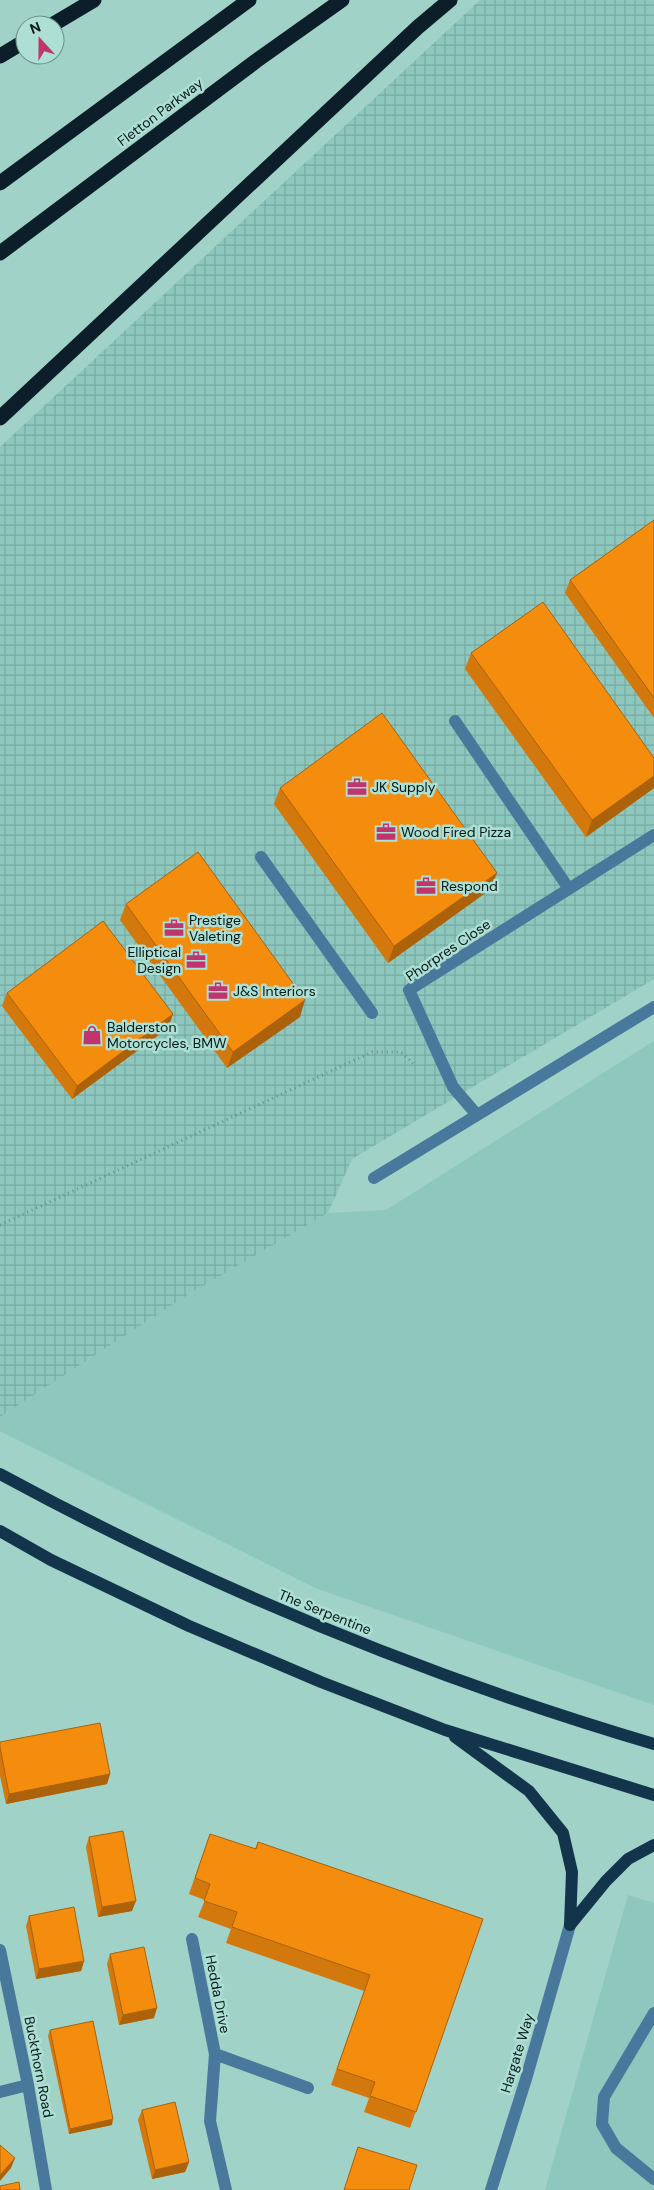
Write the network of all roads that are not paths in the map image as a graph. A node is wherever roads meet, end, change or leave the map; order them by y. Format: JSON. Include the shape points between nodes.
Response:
{"nodes":[{"id":1,"x":94,"y":0,"type":"edge"},
{"id":2,"x":248,"y":0,"type":"edge"},
{"id":3,"x":342,"y":0,"type":"edge"},
{"id":4,"x":450,"y":0,"type":"edge"},
{"id":5,"x":65,"y":17,"type":"edge"},
{"id":6,"x":15,"y":47,"type":"edge"},
{"id":7,"x":0,"y":56,"type":"edge"},
{"id":8,"x":0,"y":183,"type":"edge"},
{"id":9,"x":0,"y":253,"type":"edge"},
{"id":10,"x":0,"y":418,"type":"edge"},
{"id":11,"x":455,"y":721,"type":"dead end"},
{"id":12,"x":654,"y":836,"type":"edge"},
{"id":13,"x":262,"y":857,"type":"dead end"},
{"id":14,"x":569,"y":889,"type":"junction"},
{"id":15,"x":654,"y":1007,"type":"edge"},
{"id":16,"x":372,"y":1012,"type":"dead end"},
{"id":17,"x":477,"y":1114,"type":"junction"},
{"id":18,"x":374,"y":1178,"type":"dead end"},
{"id":19,"x":0,"y":1474,"type":"edge"},
{"id":20,"x":0,"y":1531,"type":"edge"},
{"id":21,"x":444,"y":1730,"type":"junction"},
{"id":22,"x":654,"y":1744,"type":"edge"},
{"id":23,"x":654,"y":1795,"type":"edge"},
{"id":24,"x":654,"y":1845,"type":"edge"},
{"id":25,"x":570,"y":1925,"type":"junction"},
{"id":26,"x":192,"y":1939,"type":"dead end"},
{"id":27,"x":0,"y":1950,"type":"edge"},
{"id":28,"x":654,"y":2013,"type":"edge"},
{"id":29,"x":215,"y":2054,"type":"junction"},
{"id":30,"x":28,"y":2085,"type":"junction"},
{"id":31,"x":308,"y":2088,"type":"dead end"},
{"id":32,"x":0,"y":2092,"type":"edge"},
{"id":33,"x":654,"y":2178,"type":"edge"},
{"id":34,"x":46,"y":2190,"type":"edge"},
{"id":35,"x":226,"y":2190,"type":"edge"},
{"id":36,"x":491,"y":2190,"type":"edge"}],
"edges":[{"from":1,"to":5,"type":"highway"},
{"from":2,"to":8,"type":"highway"},
{"from":3,"to":9,"type":"highway","name":"Fletton Parkway"},
{"from":4,"to":10,"type":"highway"},
{"from":6,"to":7,"type":"highway"},
{"from":11,"to":14,"type":"street"},
{"from":12,"to":14,"type":"street","name":"Phorpres Close"},
{"from":13,"to":16,"type":"street"},
{"from":14,"to":17,"type":"street","name":"Phorpres Close","via":[[409,990],[453,1087]]},
{"from":15,"to":17,"type":"street"},
{"from":17,"to":18,"type":"street"},
{"from":19,"to":22,"type":"main road","name":"The Serpentine","via":[[212,1580],[343,1637]]},
{"from":20,"to":21,"type":"main road","via":[[52,1560],[190,1626]]},
{"from":21,"to":23,"type":"main road"},
{"from":21,"to":25,"type":"main road","via":[[529,1790],[563,1833],[572,1872]]},
{"from":24,"to":25,"type":"main road","via":[[628,1860]]},
{"from":25,"to":36,"type":"street","name":"Hargate Way"},
{"from":26,"to":29,"type":"street","name":"Hedda Drive"},
{"from":27,"to":30,"type":"street","name":"Buckthorn Road"},
{"from":28,"to":33,"type":"street","via":[[604,2097],[602,2124],[616,2148]]},
{"from":29,"to":31,"type":"street","name":"Hedda Drive"},
{"from":29,"to":35,"type":"street","name":"Hedda Drive","via":[[210,2122]]},
{"from":30,"to":32,"type":"street"},
{"from":30,"to":34,"type":"street","name":"Buckthorn Road"}]}
